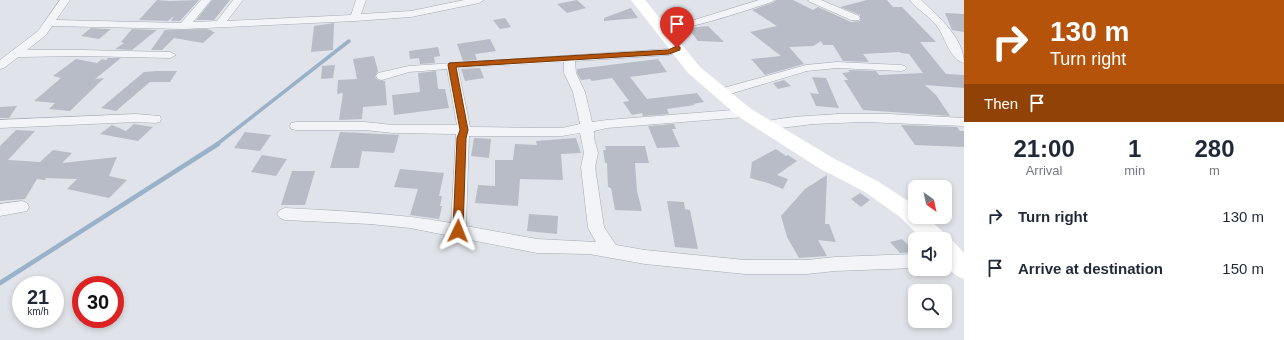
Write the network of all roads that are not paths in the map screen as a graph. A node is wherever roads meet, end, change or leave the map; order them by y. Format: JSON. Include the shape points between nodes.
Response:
{"nodes":[{"id":1,"x":65,"y":0,"type":"edge"},
{"id":2,"x":206,"y":0,"type":"edge"},
{"id":3,"x":238,"y":0,"type":"edge"},
{"id":4,"x":361,"y":0,"type":"edge"},
{"id":5,"x":479,"y":0,"type":"edge"},
{"id":6,"x":638,"y":0,"type":"edge"},
{"id":7,"x":813,"y":0,"type":"edge"},
{"id":8,"x":915,"y":0,"type":"edge"},
{"id":9,"x":764,"y":1,"type":"edge"},
{"id":10,"x":355,"y":18,"type":"junction"},
{"id":11,"x":855,"y":18,"type":"dead end"},
{"id":12,"x":48,"y":23,"type":"junction"},
{"id":13,"x":220,"y":24,"type":"junction"},
{"id":14,"x":184,"y":26,"type":"junction"},
{"id":15,"x":661,"y":28,"type":"junction"},
{"id":16,"x":677,"y":48,"type":"junction"},
{"id":17,"x":15,"y":54,"type":"junction"},
{"id":18,"x":170,"y":54,"type":"dead end"},
{"id":19,"x":569,"y":58,"type":"junction"},
{"id":20,"x":964,"y":60,"type":"edge"},
{"id":21,"x":452,"y":65,"type":"junction"},
{"id":22,"x":0,"y":66,"type":"edge"},
{"id":23,"x":901,"y":68,"type":"dead end"},
{"id":24,"x":382,"y":76,"type":"dead end"},
{"id":25,"x":720,"y":93,"type":"junction"},
{"id":26,"x":745,"y":113,"type":"junction"},
{"id":27,"x":155,"y":119,"type":"dead end"},
{"id":28,"x":964,"y":122,"type":"edge"},
{"id":29,"x":0,"y":124,"type":"edge"},
{"id":30,"x":296,"y":126,"type":"dead end"},
{"id":31,"x":765,"y":126,"type":"junction"},
{"id":32,"x":587,"y":128,"type":"junction"},
{"id":33,"x":464,"y":130,"type":"junction"},
{"id":34,"x":22,"y":208,"type":"dead end"},
{"id":35,"x":0,"y":210,"type":"edge"},
{"id":36,"x":285,"y":214,"type":"dead end"},
{"id":37,"x":458,"y":231,"type":"junction"},
{"id":38,"x":928,"y":232,"type":"edge"},
{"id":39,"x":611,"y":251,"type":"junction"},
{"id":40,"x":908,"y":261,"type":"edge"}],
"edges":[{"from":1,"to":12,"type":"street"},
{"from":2,"to":14,"type":"street"},
{"from":3,"to":13,"type":"street"},
{"from":4,"to":10,"type":"street"},
{"from":5,"to":10,"type":"street","via":[[411,14]]},
{"from":6,"to":15,"type":"street"},
{"from":7,"to":11,"type":"street"},
{"from":8,"to":20,"type":"street","via":[[942,26]]},
{"from":9,"to":15,"type":"street","via":[[695,22]]},
{"from":10,"to":13,"type":"street"},
{"from":12,"to":14,"type":"street"},
{"from":12,"to":17,"type":"street","via":[[42,33]]},
{"from":13,"to":14,"type":"street"},
{"from":15,"to":16,"type":"street"},
{"from":16,"to":19,"type":"street","via":[[669,52]]},
{"from":16,"to":25,"type":"street","via":[[694,70]]},
{"from":17,"to":18,"type":"street"},
{"from":17,"to":22,"type":"street"},
{"from":19,"to":21,"type":"street"},
{"from":19,"to":32,"type":"street","via":[[570,73],[579,92]]},
{"from":21,"to":24,"type":"street","via":[[409,69]]},
{"from":21,"to":33,"type":"street"},
{"from":23,"to":25,"type":"street","via":[[837,65],[806,68]]},
{"from":25,"to":26,"type":"street"},
{"from":26,"to":31,"type":"street"},
{"from":26,"to":32,"type":"street","via":[[648,120]]},
{"from":27,"to":29,"type":"street"},
{"from":28,"to":31,"type":"street","via":[[861,118],[792,121]]},
{"from":30,"to":33,"type":"street"},
{"from":31,"to":38,"type":"street","via":[[872,187],[907,211]]},
{"from":32,"to":33,"type":"street","via":[[562,132],[501,133]]},
{"from":32,"to":39,"type":"street","via":[[586,138],[591,153],[588,167],[596,228]]},
{"from":33,"to":37,"type":"street"},
{"from":34,"to":35,"type":"street"},
{"from":36,"to":37,"type":"street","via":[[402,221]]},
{"from":37,"to":39,"type":"street","via":[[537,246],[589,247]]},
{"from":39,"to":40,"type":"street","via":[[744,267],[807,267]]}]}
